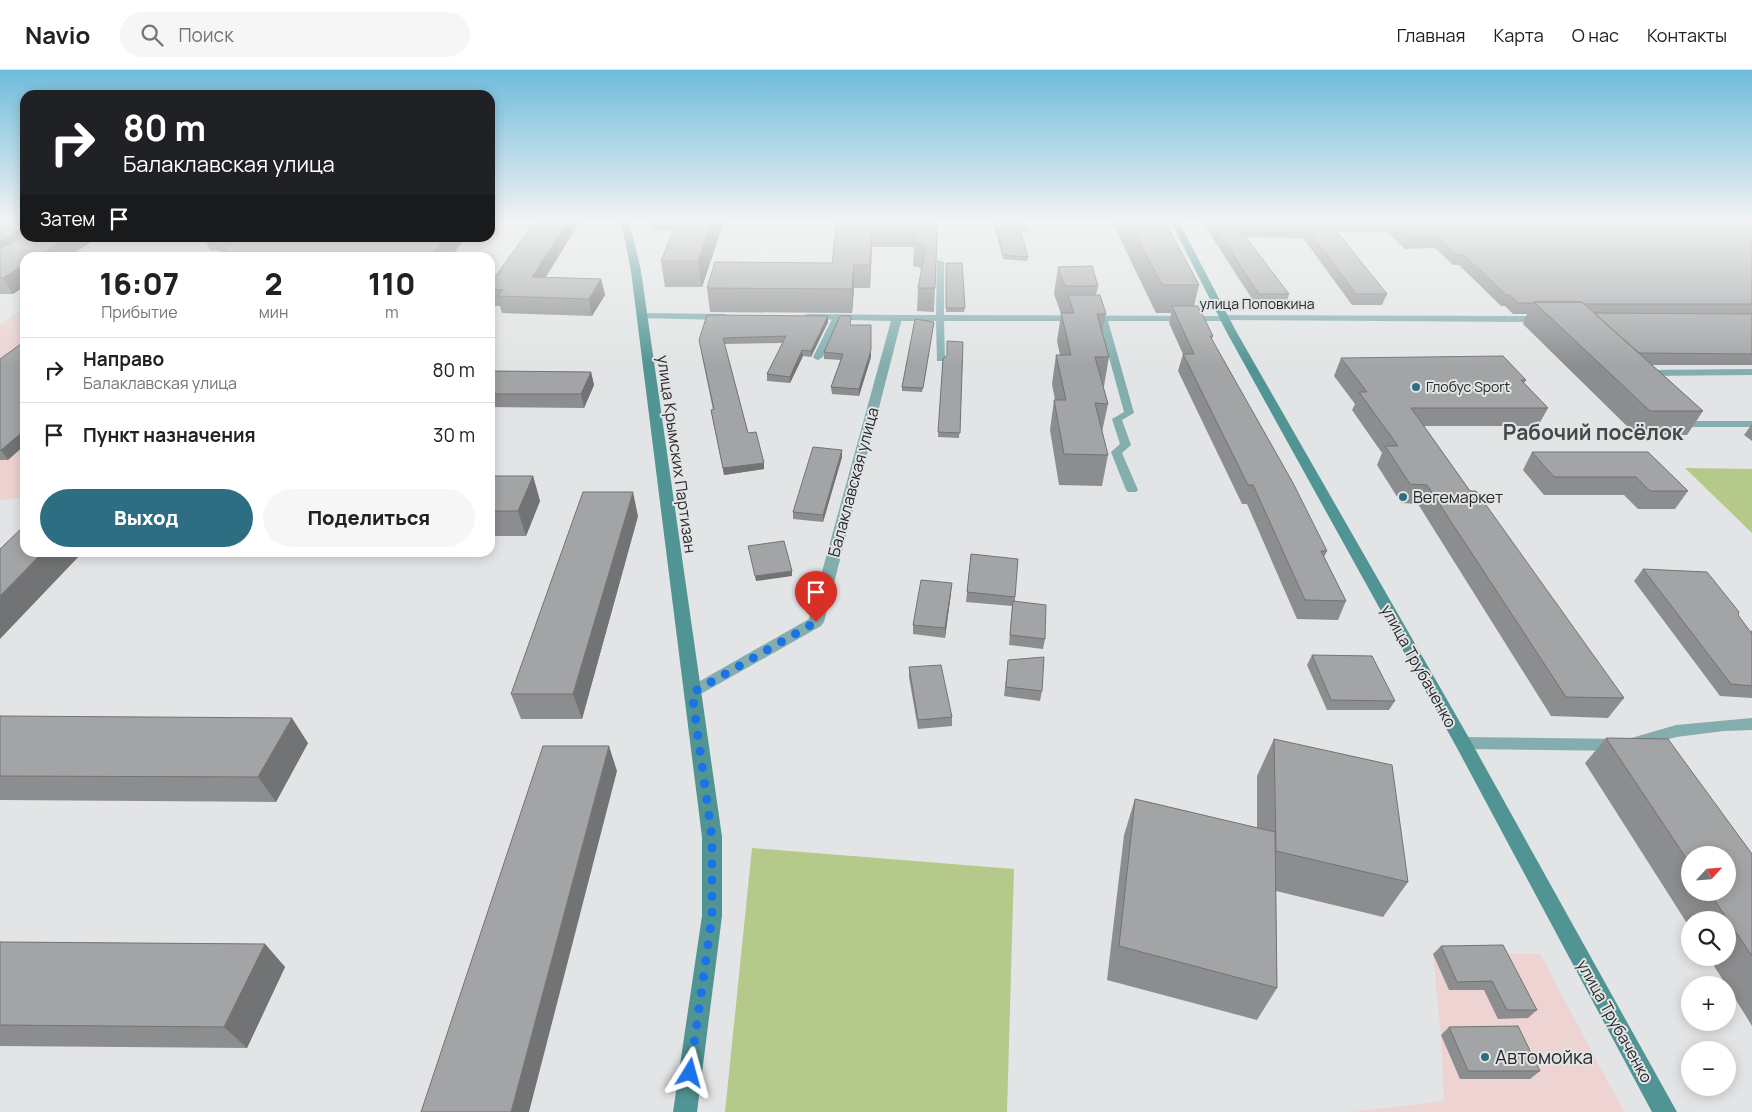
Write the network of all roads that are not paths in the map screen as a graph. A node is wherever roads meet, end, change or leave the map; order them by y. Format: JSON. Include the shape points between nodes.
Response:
{"nodes":[{"id":1,"x":636,"y":269,"type":"edge"},
{"id":2,"x":940,"y":269,"type":"edge"},
{"id":3,"x":1198,"y":269,"type":"edge"},
{"id":4,"x":642,"y":316,"type":"junction"},
{"id":5,"x":740,"y":317,"type":"edge"},
{"id":6,"x":798,"y":317,"type":"edge"},
{"id":7,"x":837,"y":317,"type":"junction"},
{"id":8,"x":940,"y":317,"type":"junction"},
{"id":9,"x":897,"y":318,"type":"junction"},
{"id":10,"x":1103,"y":318,"type":"junction"},
{"id":11,"x":1223,"y":318,"type":"junction"},
{"id":12,"x":1553,"y":319,"type":"edge"},
{"id":13,"x":818,"y":358,"type":"dead end"},
{"id":14,"x":940,"y":359,"type":"dead end"},
{"id":15,"x":1752,"y":372,"type":"edge"},
{"id":16,"x":1646,"y":386,"type":"edge"},
{"id":17,"x":1675,"y":411,"type":"edge"},
{"id":18,"x":1752,"y":424,"type":"edge"},
{"id":19,"x":1132,"y":490,"type":"dead end"},
{"id":20,"x":692,"y":693,"type":"junction"},
{"id":21,"x":1752,"y":724,"type":"edge"},
{"id":22,"x":1463,"y":743,"type":"junction"},
{"id":23,"x":685,"y":1112,"type":"edge"},
{"id":24,"x":1665,"y":1112,"type":"edge"}],
"edges":[{"from":1,"to":4,"type":"main road","name":"улица Крымских Партизан"},
{"from":2,"to":8,"type":"lane"},
{"from":3,"to":11,"type":"main road","name":"улица Трубаченко"},
{"from":4,"to":5,"type":"street"},
{"from":4,"to":20,"type":"main road","name":"улица Крымских Партизан"},
{"from":6,"to":7,"type":"street","name":"улица Поповкина"},
{"from":7,"to":9,"type":"street","name":"улица Поповкина"},
{"from":7,"to":13,"type":"lane"},
{"from":8,"to":9,"type":"lane","name":"улица Поповкина"},
{"from":8,"to":10,"type":"lane","name":"улица Поповкина"},
{"from":8,"to":14,"type":"lane"},
{"from":9,"to":20,"type":"street","name":"Балаклавская улица","via":[[816,622]]},
{"from":10,"to":11,"type":"lane","name":"улица Поповкина"},
{"from":10,"to":19,"type":"lane","via":[[1129,413],[1116,419],[1126,445],[1116,452]]},
{"from":11,"to":12,"type":"street","name":"улица Поповкина"},
{"from":11,"to":22,"type":"main road","name":"улица Трубаченко"},
{"from":15,"to":16,"type":"lane","via":[[1632,373]]},
{"from":17,"to":18,"type":"lane","via":[[1689,424]]},
{"from":20,"to":23,"type":"main road","via":[[712,837],[712,916]]},
{"from":21,"to":22,"type":"lane","via":[[1676,731],[1628,744]]},
{"from":22,"to":24,"type":"main road","name":"улица Трубаченко"}]}
